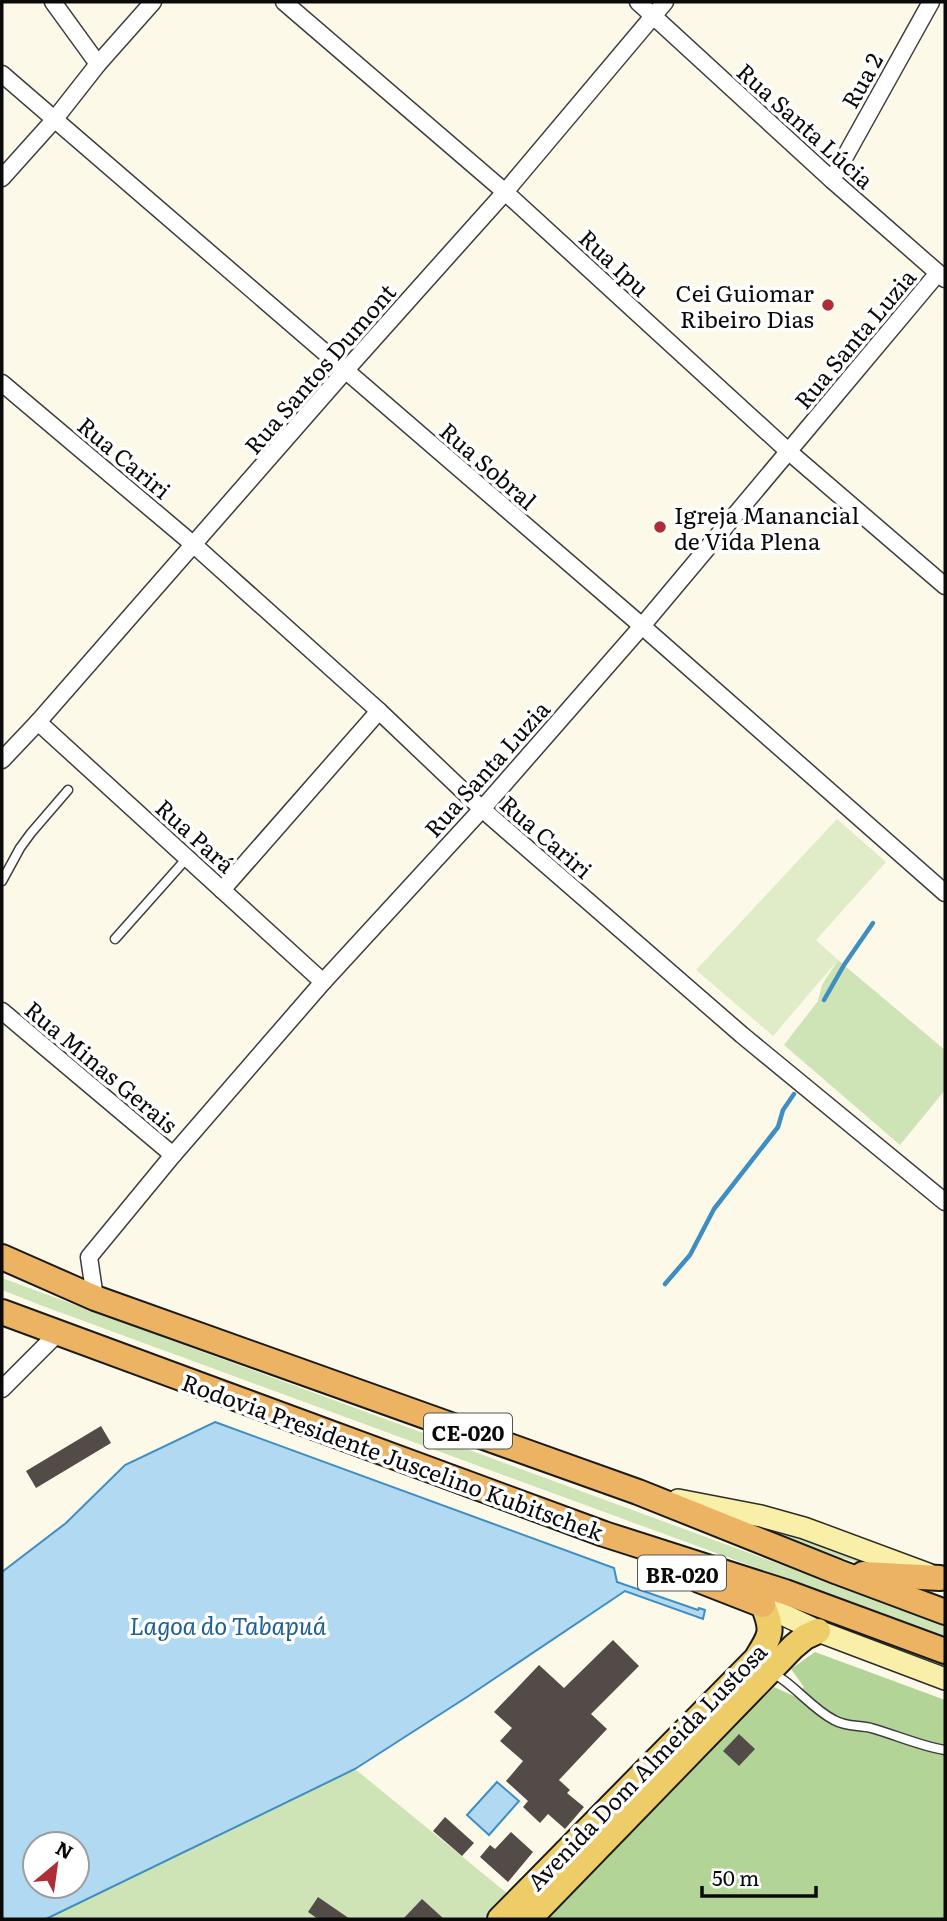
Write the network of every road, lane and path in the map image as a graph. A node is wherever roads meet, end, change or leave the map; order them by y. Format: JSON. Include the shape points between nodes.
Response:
{"nodes":[{"id":1,"x":53,"y":2,"type":"edge"},
{"id":2,"x":153,"y":2,"type":"edge"},
{"id":3,"x":284,"y":2,"type":"edge"},
{"id":4,"x":638,"y":2,"type":"edge"},
{"id":5,"x":665,"y":2,"type":"edge"},
{"id":6,"x":931,"y":2,"type":"edge"},
{"id":7,"x":302,"y":7,"type":"edge"},
{"id":8,"x":654,"y":16,"type":"junction"},
{"id":9,"x":98,"y":64,"type":"junction"},
{"id":10,"x":2,"y":74,"type":"edge"},
{"id":11,"x":54,"y":120,"type":"junction"},
{"id":12,"x":2,"y":178,"type":"edge"},
{"id":13,"x":832,"y":180,"type":"junction"},
{"id":14,"x":505,"y":192,"type":"junction"},
{"id":15,"x":942,"y":276,"type":"edge"},
{"id":16,"x":345,"y":371,"type":"junction"},
{"id":17,"x":2,"y":383,"type":"edge"},
{"id":18,"x":788,"y":451,"type":"junction"},
{"id":19,"x":194,"y":545,"type":"junction"},
{"id":20,"x":945,"y":586,"type":"edge"},
{"id":21,"x":642,"y":626,"type":"junction"},
{"id":22,"x":379,"y":712,"type":"junction"},
{"id":23,"x":38,"y":722,"type":"junction"},
{"id":24,"x":4,"y":752,"type":"edge"},
{"id":25,"x":68,"y":790,"type":"dead end"},
{"id":26,"x":482,"y":809,"type":"junction"},
{"id":27,"x":187,"y":858,"type":"junction"},
{"id":28,"x":2,"y":881,"type":"edge"},
{"id":29,"x":222,"y":890,"type":"junction"},
{"id":30,"x":945,"y":893,"type":"edge"},
{"id":31,"x":115,"y":939,"type":"dead end"},
{"id":32,"x":323,"y":982,"type":"junction"},
{"id":33,"x":2,"y":1011,"type":"edge"},
{"id":34,"x":173,"y":1155,"type":"junction"},
{"id":35,"x":945,"y":1202,"type":"edge"},
{"id":36,"x":2,"y":1241,"type":"edge"},
{"id":37,"x":2,"y":1257,"type":"edge"},
{"id":38,"x":95,"y":1298,"type":"junction"},
{"id":39,"x":2,"y":1312,"type":"edge"},
{"id":40,"x":58,"y":1333,"type":"junction"},
{"id":41,"x":2,"y":1389,"type":"edge"},
{"id":42,"x":638,"y":1492,"type":"junction"},
{"id":43,"x":604,"y":1534,"type":"junction"},
{"id":44,"x":838,"y":1572,"type":"junction"},
{"id":45,"x":943,"y":1574,"type":"edge"},
{"id":46,"x":763,"y":1605,"type":"junction"},
{"id":47,"x":945,"y":1612,"type":"edge"},
{"id":48,"x":818,"y":1630,"type":"junction"},
{"id":49,"x":945,"y":1651,"type":"edge"},
{"id":50,"x":763,"y":1665,"type":"junction"},
{"id":51,"x":945,"y":1679,"type":"edge"},
{"id":52,"x":945,"y":1750,"type":"edge"},
{"id":53,"x":595,"y":1837,"type":"junction"},
{"id":54,"x":500,"y":1919,"type":"edge"},
{"id":55,"x":529,"y":1919,"type":"edge"}],
"edges":[{"from":1,"to":9,"type":"street"},
{"from":2,"to":9,"type":"street"},
{"from":3,"to":7,"type":"street","name":"Rua Ipu"},
{"from":4,"to":8,"type":"street","name":"Rua Santa Lúcia"},
{"from":5,"to":8,"type":"street","name":"Rua Santos Dumont"},
{"from":6,"to":13,"type":"street","name":"Rua 2"},
{"from":7,"to":14,"type":"street","name":"Rua Ipu"},
{"from":8,"to":13,"type":"street","name":"Rua Santa Lúcia"},
{"from":8,"to":14,"type":"street","name":"Rua Santos Dumont"},
{"from":9,"to":11,"type":"street"},
{"from":10,"to":11,"type":"street","name":"Rua Sobral"},
{"from":11,"to":12,"type":"street"},
{"from":11,"to":16,"type":"street","name":"Rua Sobral"},
{"from":13,"to":15,"type":"street","name":"Rua Santa Lúcia"},
{"from":14,"to":16,"type":"street","name":"Rua Santos Dumont"},
{"from":14,"to":18,"type":"street","name":"Rua Ipu"},
{"from":15,"to":18,"type":"street","name":"Rua Santa Luzia"},
{"from":16,"to":19,"type":"street","name":"Rua Santos Dumont"},
{"from":16,"to":21,"type":"street","name":"Rua Sobral"},
{"from":17,"to":19,"type":"street","name":"Rua Cariri"},
{"from":18,"to":20,"type":"street","name":"Rua Ipu"},
{"from":18,"to":21,"type":"street","name":"Rua Santa Luzia"},
{"from":19,"to":22,"type":"street","name":"Rua Cariri"},
{"from":19,"to":23,"type":"street","name":"Rua Santos Dumont"},
{"from":21,"to":26,"type":"street","name":"Rua Santa Luzia"},
{"from":21,"to":30,"type":"street","name":"Rua Sobral"},
{"from":22,"to":26,"type":"street","name":"Rua Cariri"},
{"from":22,"to":29,"type":"street"},
{"from":23,"to":24,"type":"street","name":"Rua Santos Dumont"},
{"from":23,"to":27,"type":"street","name":"Rua Pará"},
{"from":25,"to":28,"type":"lane","via":[[20,848]]},
{"from":26,"to":32,"type":"street","name":"Rua Santa Luzia"},
{"from":26,"to":35,"type":"street","name":"Rua Cariri","via":[[742,1035]]},
{"from":27,"to":29,"type":"street","name":"Rua Pará"},
{"from":27,"to":31,"type":"lane"},
{"from":29,"to":32,"type":"street","name":"Rua Pará"},
{"from":32,"to":34,"type":"street","name":"Rua Santa Luzia"},
{"from":33,"to":34,"type":"street","name":"Rua Minas Gerais"},
{"from":34,"to":38,"type":"street","name":"Rua Santa Luzia","via":[[89,1257]]},
{"from":36,"to":38,"type":"highway"},
{"from":37,"to":38,"type":"highway","name":"Rodovia Presidente Juscelino Kubitschek","number":"CE-020"},
{"from":38,"to":42,"type":"highway","name":"Rodovia Presidente Juscelino Kubitschek","number":"CE-020"},
{"from":39,"to":40,"type":"highway","name":"Rodovia Presidente Juscelino Kubitschek","number":"CE-020"},
{"from":40,"to":41,"type":"street"},
{"from":40,"to":43,"type":"highway","name":"Rodovia Presidente Juscelino Kubitschek","number":"CE-020"},
{"from":42,"to":44,"type":"highway","name":"Rodovia Presidente Juscelino Kubitschek","number":"CE-020"},
{"from":42,"to":45,"type":"main road","via":[[761,1516]]},
{"from":43,"to":46,"type":"highway","number":"BR-020","via":[[639,1555]]},
{"from":43,"to":49,"type":"highway","name":"Rodovia Presidente Juscelino Kubitschek","number":"CE-020","via":[[785,1592]]},
{"from":44,"to":45,"type":"highway"},
{"from":44,"to":47,"type":"highway","name":"Rodovia Presidente Juscelino Kubitschek","number":"CE-020"},
{"from":46,"to":48,"type":"main road","number":"BR-020"},
{"from":46,"to":50,"type":"main road","name":"Avenida Dom Almeida Lustosa","via":[[770,1623]]},
{"from":48,"to":50,"type":"main road","name":"Avenida Dom Almeida Lustosa"},
{"from":48,"to":51,"type":"main road","number":"BR-020"},
{"from":50,"to":52,"type":"lane","via":[[835,1721]]},
{"from":50,"to":53,"type":"main road","name":"Avenida Dom Almeida Lustosa"},
{"from":53,"to":54,"type":"main road","name":"Avenida Dom Almeida Lustosa"},
{"from":53,"to":55,"type":"main road","name":"Avenida Dom Almeida Lustosa"}]}
